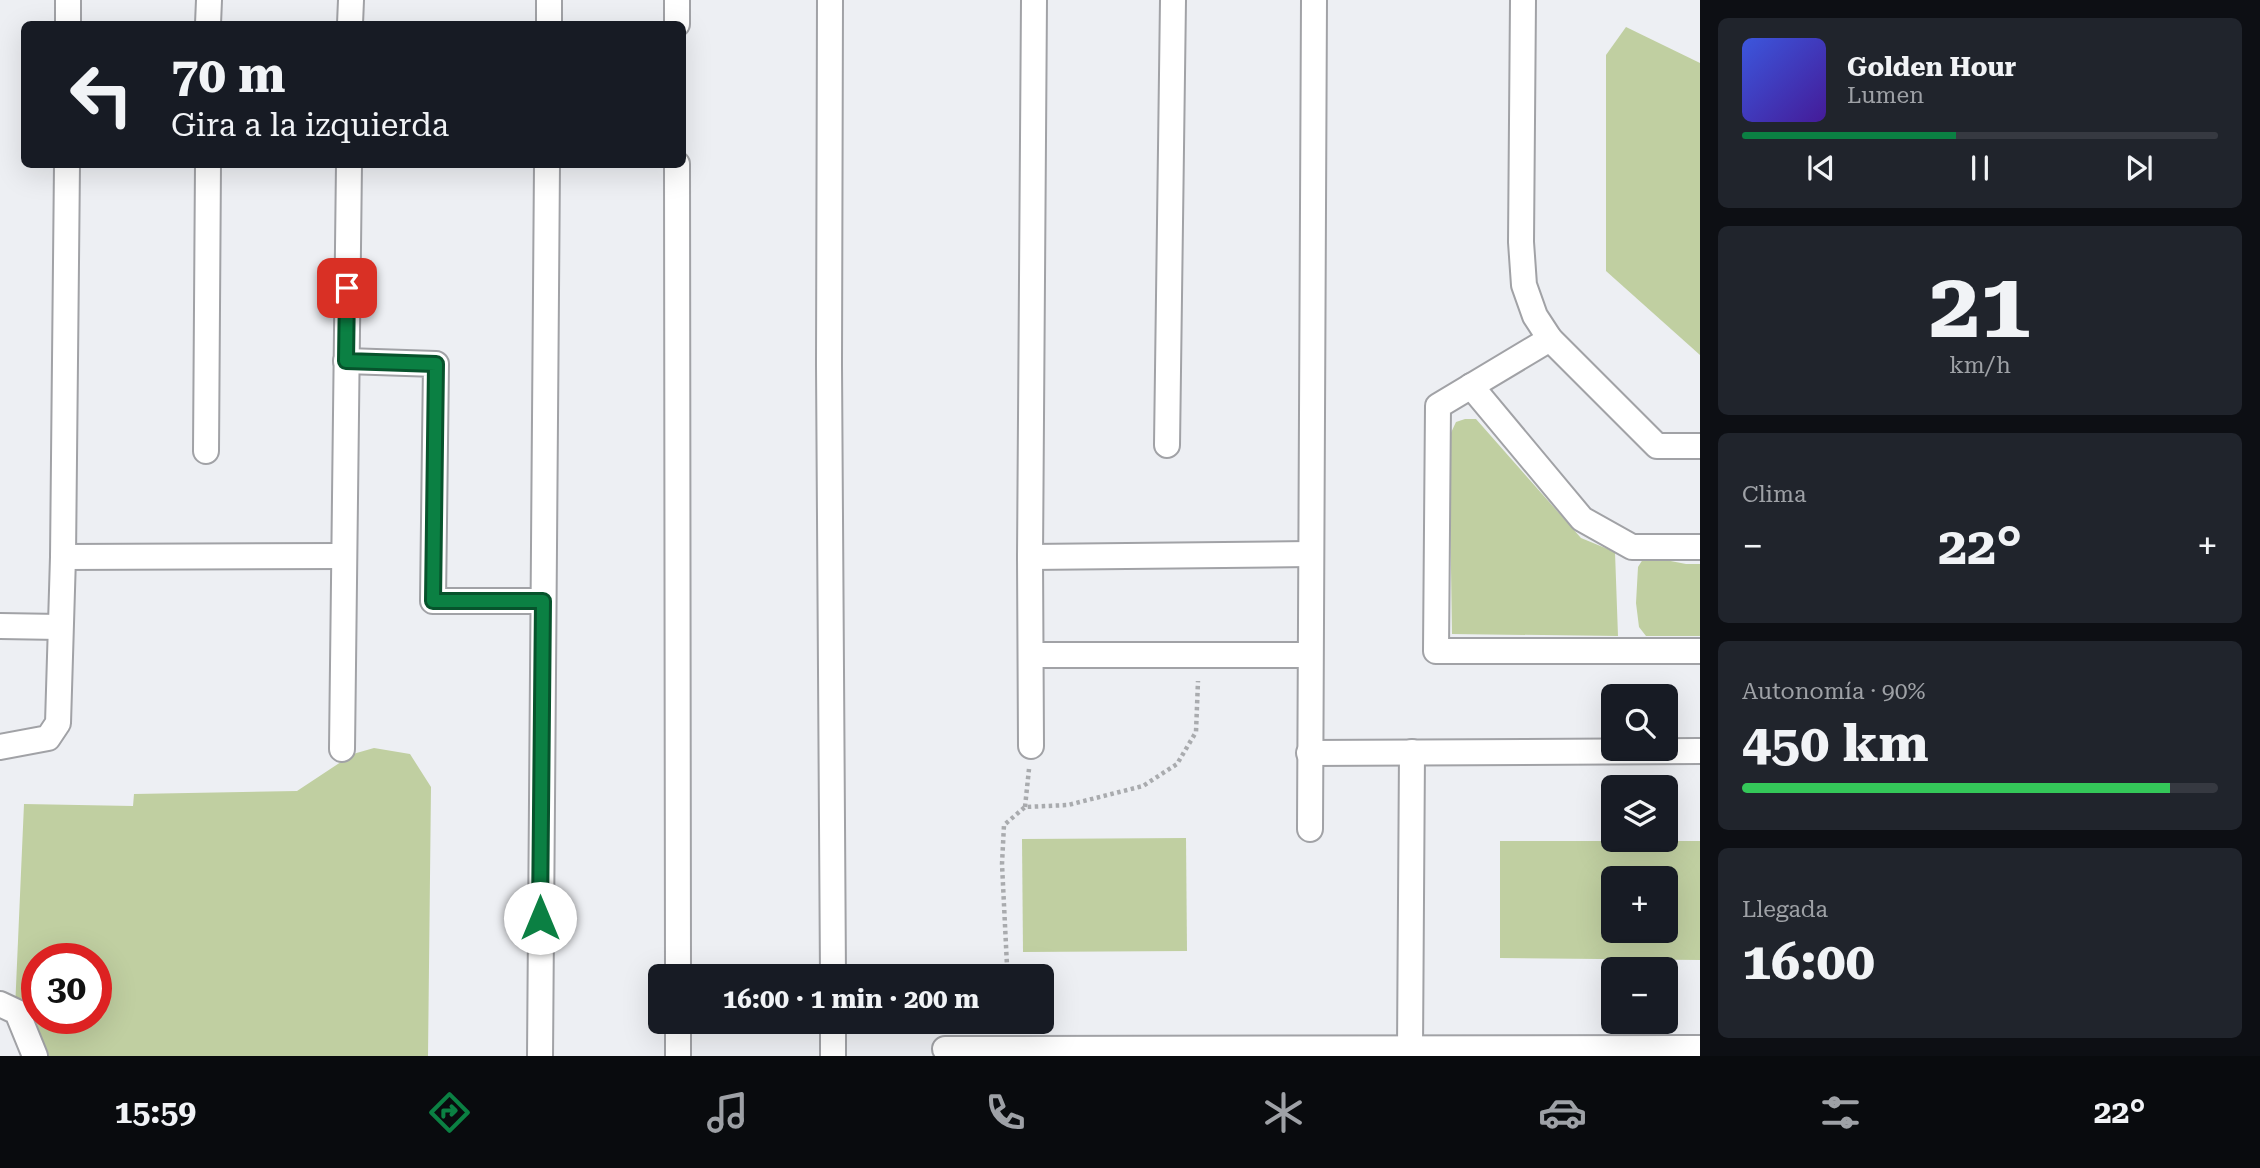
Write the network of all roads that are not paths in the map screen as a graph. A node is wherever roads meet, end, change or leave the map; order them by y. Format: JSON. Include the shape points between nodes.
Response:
{"nodes":[{"id":1,"x":68,"y":0,"type":"edge"},
{"id":2,"x":209,"y":0,"type":"edge"},
{"id":3,"x":351,"y":0,"type":"edge"},
{"id":4,"x":549,"y":0,"type":"edge"},
{"id":5,"x":677,"y":0,"type":"edge"},
{"id":6,"x":830,"y":0,"type":"edge"},
{"id":7,"x":1034,"y":0,"type":"edge"},
{"id":8,"x":1173,"y":0,"type":"edge"},
{"id":9,"x":1314,"y":0,"type":"edge"},
{"id":10,"x":1523,"y":0,"type":"edge"},
{"id":11,"x":68,"y":21,"type":"edge"},
{"id":12,"x":208,"y":21,"type":"edge"},
{"id":13,"x":350,"y":21,"type":"edge"},
{"id":14,"x":549,"y":21,"type":"edge"},
{"id":15,"x":677,"y":21,"type":"edge"},
{"id":16,"x":66,"y":168,"type":"edge"},
{"id":17,"x":208,"y":168,"type":"edge"},
{"id":18,"x":349,"y":168,"type":"edge"},
{"id":19,"x":547,"y":168,"type":"edge"},
{"id":20,"x":677,"y":168,"type":"edge"},
{"id":21,"x":1550,"y":339,"type":"junction"},
{"id":22,"x":346,"y":361,"type":"junction"},
{"id":23,"x":1471,"y":386,"type":"junction"},
{"id":24,"x":1167,"y":445,"type":"dead end"},
{"id":25,"x":1700,"y":446,"type":"edge"},
{"id":26,"x":206,"y":451,"type":"dead end"},
{"id":27,"x":1700,"y":547,"type":"edge"},
{"id":28,"x":1310,"y":554,"type":"junction"},
{"id":29,"x":344,"y":556,"type":"junction"},
{"id":30,"x":63,"y":557,"type":"junction"},
{"id":31,"x":1031,"y":557,"type":"junction"},
{"id":32,"x":543,"y":601,"type":"junction"},
{"id":33,"x":0,"y":626,"type":"edge"},
{"id":34,"x":60,"y":627,"type":"junction"},
{"id":35,"x":1700,"y":651,"type":"edge"},
{"id":36,"x":1031,"y":655,"type":"junction"},
{"id":37,"x":1310,"y":655,"type":"junction"},
{"id":38,"x":1031,"y":746,"type":"road end"},
{"id":39,"x":0,"y":747,"type":"edge"},
{"id":40,"x":342,"y":749,"type":"dead end"},
{"id":41,"x":1700,"y":751,"type":"edge"},
{"id":42,"x":1412,"y":752,"type":"junction"},
{"id":43,"x":1309,"y":753,"type":"junction"},
{"id":44,"x":1310,"y":829,"type":"dead end"},
{"id":45,"x":678,"y":964,"type":"edge"},
{"id":46,"x":833,"y":964,"type":"edge"},
{"id":47,"x":0,"y":1004,"type":"edge"},
{"id":48,"x":678,"y":1034,"type":"edge"},
{"id":49,"x":833,"y":1034,"type":"edge"},
{"id":50,"x":1700,"y":1048,"type":"edge"},
{"id":51,"x":945,"y":1049,"type":"dead end"},
{"id":52,"x":1410,"y":1049,"type":"junction"},
{"id":53,"x":35,"y":1056,"type":"edge"},
{"id":54,"x":540,"y":1056,"type":"edge"},
{"id":55,"x":678,"y":1056,"type":"edge"},
{"id":56,"x":833,"y":1056,"type":"edge"}],
"edges":[{"from":1,"to":11,"type":"street"},
{"from":2,"to":12,"type":"street"},
{"from":3,"to":13,"type":"street"},
{"from":4,"to":14,"type":"street"},
{"from":5,"to":15,"type":"street"},
{"from":6,"to":46,"type":"street"},
{"from":7,"to":31,"type":"street"},
{"from":8,"to":24,"type":"street"},
{"from":9,"to":28,"type":"street"},
{"from":10,"to":21,"type":"street","via":[[1524,285],[1535,316]]},
{"from":16,"to":30,"type":"street"},
{"from":17,"to":26,"type":"street"},
{"from":18,"to":22,"type":"street"},
{"from":19,"to":32,"type":"street"},
{"from":20,"to":45,"type":"street"},
{"from":21,"to":23,"type":"street"},
{"from":21,"to":25,"type":"street","via":[[1657,446]]},
{"from":22,"to":29,"type":"street"},
{"from":22,"to":32,"type":"street","via":[[436,364],[433,601]]},
{"from":23,"to":27,"type":"street","via":[[1582,519],[1632,547]]},
{"from":23,"to":35,"type":"street","via":[[1438,406],[1436,651]]},
{"from":28,"to":31,"type":"street"},
{"from":28,"to":37,"type":"street"},
{"from":29,"to":30,"type":"street"},
{"from":29,"to":40,"type":"street"},
{"from":30,"to":34,"type":"street"},
{"from":31,"to":36,"type":"street"},
{"from":32,"to":54,"type":"street"},
{"from":33,"to":34,"type":"street"},
{"from":34,"to":39,"type":"street","via":[[58,723],[48,738]]},
{"from":36,"to":37,"type":"street"},
{"from":36,"to":38,"type":"street"},
{"from":37,"to":43,"type":"street"},
{"from":41,"to":42,"type":"street"},
{"from":42,"to":43,"type":"street"},
{"from":42,"to":52,"type":"street"},
{"from":43,"to":44,"type":"street"},
{"from":47,"to":53,"type":"street","via":[[17,1012]]},
{"from":48,"to":55,"type":"street"},
{"from":49,"to":56,"type":"street"},
{"from":50,"to":52,"type":"street"},
{"from":51,"to":52,"type":"street"}]}
